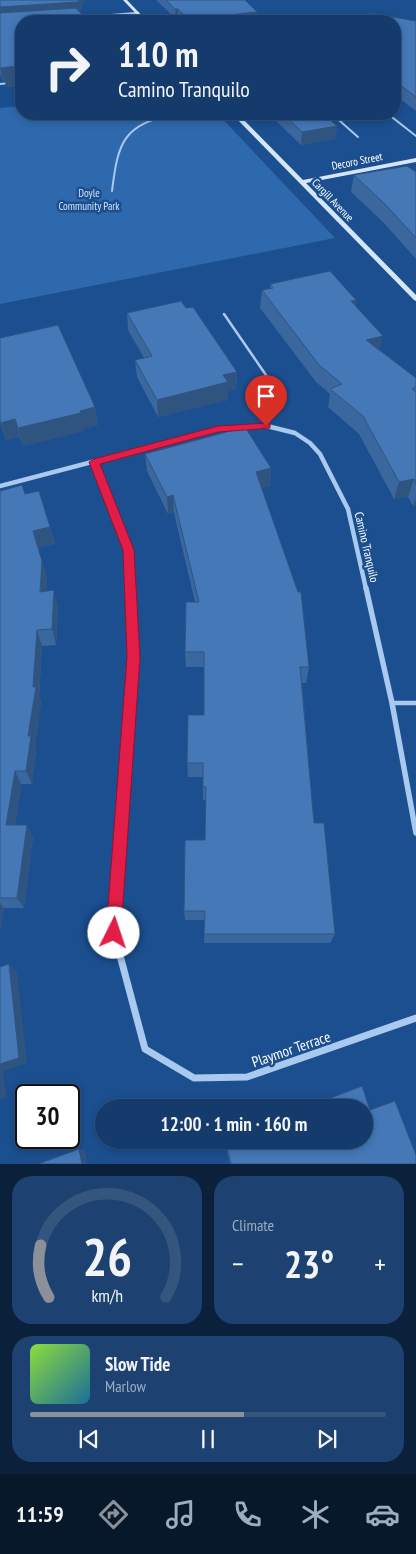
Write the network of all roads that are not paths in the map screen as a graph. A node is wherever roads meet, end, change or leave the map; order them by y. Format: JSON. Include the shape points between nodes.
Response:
{"nodes":[{"id":1,"x":124,"y":0,"type":"edge"},
{"id":2,"x":138,"y":14,"type":"joint"},
{"id":3,"x":124,"y":15,"type":"edge"},
{"id":4,"x":14,"y":83,"type":"edge"},
{"id":5,"x":0,"y":84,"type":"edge"},
{"id":6,"x":155,"y":120,"type":"edge"},
{"id":7,"x":241,"y":120,"type":"edge"},
{"id":8,"x":339,"y":120,"type":"edge"},
{"id":9,"x":396,"y":120,"type":"edge"},
{"id":10,"x":416,"y":136,"type":"edge"},
{"id":11,"x":358,"y":137,"type":"dead end"},
{"id":12,"x":416,"y":160,"type":"edge"},
{"id":13,"x":301,"y":182,"type":"junction"},
{"id":14,"x":112,"y":191,"type":"dead end"},
{"id":15,"x":416,"y":299,"type":"edge"},
{"id":16,"x":224,"y":314,"type":"dead end"},
{"id":17,"x":266,"y":426,"type":"junction"},
{"id":18,"x":94,"y":462,"type":"junction"},
{"id":19,"x":0,"y":486,"type":"edge"},
{"id":20,"x":392,"y":703,"type":"junction"},
{"id":21,"x":416,"y":703,"type":"edge"},
{"id":22,"x":416,"y":833,"type":"edge"},
{"id":23,"x":416,"y":1018,"type":"edge"}],
"edges":[{"from":1,"to":2,"type":"street"},
{"from":2,"to":3,"type":"street"},
{"from":4,"to":5,"type":"lane"},
{"from":6,"to":14,"type":"lane","via":[[126,135],[117,158]]},
{"from":7,"to":13,"type":"street","name":"Cargill Avenue"},
{"from":8,"to":11,"type":"lane"},
{"from":9,"to":10,"type":"lane"},
{"from":12,"to":13,"type":"street","name":"Decoro Street"},
{"from":13,"to":15,"type":"street","name":"Cargill Avenue"},
{"from":16,"to":17,"type":"lane","via":[[275,393]]},
{"from":17,"to":18,"type":"street","name":"Camino Tranquilo","via":[[218,429]]},
{"from":17,"to":20,"type":"street","name":"Camino Tranquilo","via":[[294,434],[310,443],[320,454],[348,509]]},
{"from":18,"to":19,"type":"street","name":"Camino Tranquilo"},
{"from":18,"to":23,"type":"street","name":"Playmor Terrace","via":[[128,550],[134,657],[114,933],[145,1049],[194,1078],[247,1077]]},
{"from":20,"to":21,"type":"lane"},
{"from":20,"to":22,"type":"street","name":"Camino Tranquilo"}]}
